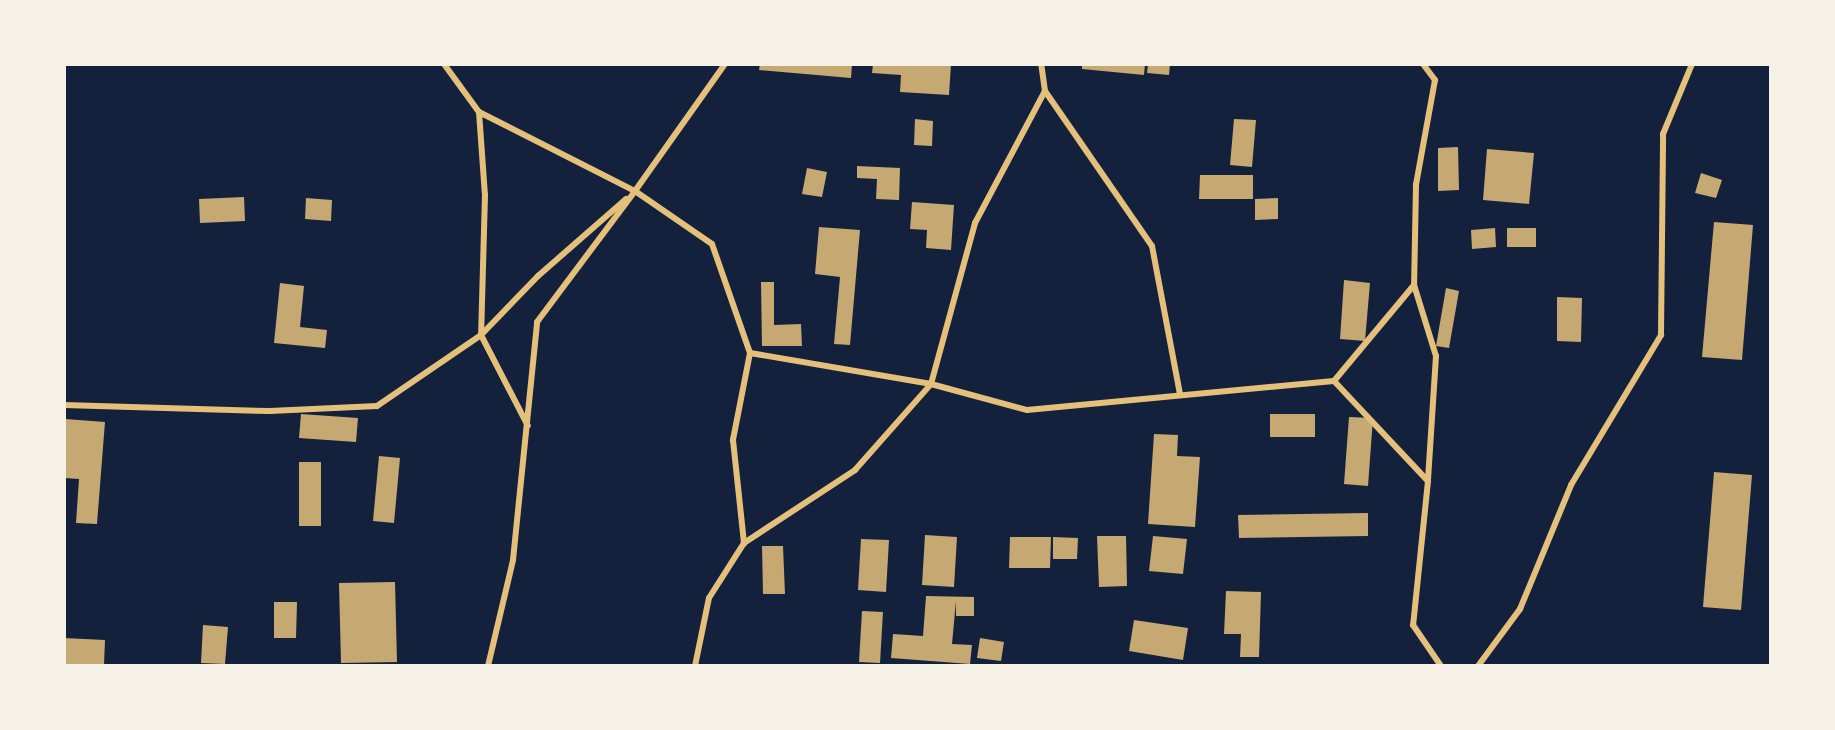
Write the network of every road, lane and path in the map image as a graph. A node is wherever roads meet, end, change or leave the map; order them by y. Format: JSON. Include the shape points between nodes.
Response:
{"nodes":[{"id":1,"x":444,"y":64,"type":"edge"},
{"id":2,"x":724,"y":64,"type":"edge"},
{"id":3,"x":1041,"y":64,"type":"edge"},
{"id":4,"x":1423,"y":64,"type":"edge"},
{"id":5,"x":1692,"y":64,"type":"edge"},
{"id":6,"x":1045,"y":91,"type":"junction"},
{"id":7,"x":479,"y":112,"type":"junction"},
{"id":8,"x":635,"y":191,"type":"junction"},
{"id":9,"x":1414,"y":285,"type":"junction"},
{"id":10,"x":481,"y":335,"type":"junction"},
{"id":11,"x":750,"y":353,"type":"junction"},
{"id":12,"x":1334,"y":381,"type":"junction"},
{"id":13,"x":931,"y":384,"type":"junction"},
{"id":14,"x":1180,"y":394,"type":"junction"},
{"id":15,"x":64,"y":405,"type":"edge"},
{"id":16,"x":528,"y":427,"type":"junction"},
{"id":17,"x":1428,"y":481,"type":"junction"},
{"id":18,"x":744,"y":543,"type":"junction"},
{"id":19,"x":488,"y":666,"type":"edge"},
{"id":20,"x":695,"y":666,"type":"edge"},
{"id":21,"x":1441,"y":666,"type":"edge"},
{"id":22,"x":1478,"y":666,"type":"edge"}],
"edges":[{"from":1,"to":7,"type":"street"},
{"from":2,"to":8,"type":"street"},
{"from":3,"to":6,"type":"street"},
{"from":4,"to":9,"type":"street","via":[[1435,80],[1416,185]]},
{"from":5,"to":22,"type":"street","via":[[1662,134],[1661,335],[1571,485],[1520,609]]},
{"from":6,"to":13,"type":"street","via":[[975,223]]},
{"from":6,"to":14,"type":"street","via":[[1152,246]]},
{"from":7,"to":8,"type":"street"},
{"from":7,"to":10,"type":"street","via":[[485,195]]},
{"from":8,"to":10,"type":"street","via":[[538,276]]},
{"from":8,"to":11,"type":"street","via":[[712,244]]},
{"from":8,"to":16,"type":"street","via":[[537,322]]},
{"from":9,"to":12,"type":"street"},
{"from":9,"to":17,"type":"street","via":[[1436,356]]},
{"from":10,"to":15,"type":"street","via":[[377,406],[270,411]]},
{"from":10,"to":16,"type":"street"},
{"from":11,"to":13,"type":"street"},
{"from":11,"to":18,"type":"street","via":[[733,440]]},
{"from":12,"to":14,"type":"street"},
{"from":12,"to":17,"type":"street"},
{"from":13,"to":14,"type":"street","via":[[1027,410]]},
{"from":13,"to":18,"type":"street","via":[[855,470]]},
{"from":16,"to":19,"type":"street","via":[[513,560]]},
{"from":17,"to":21,"type":"street","via":[[1413,625]]},
{"from":18,"to":20,"type":"street","via":[[709,597]]}]}
